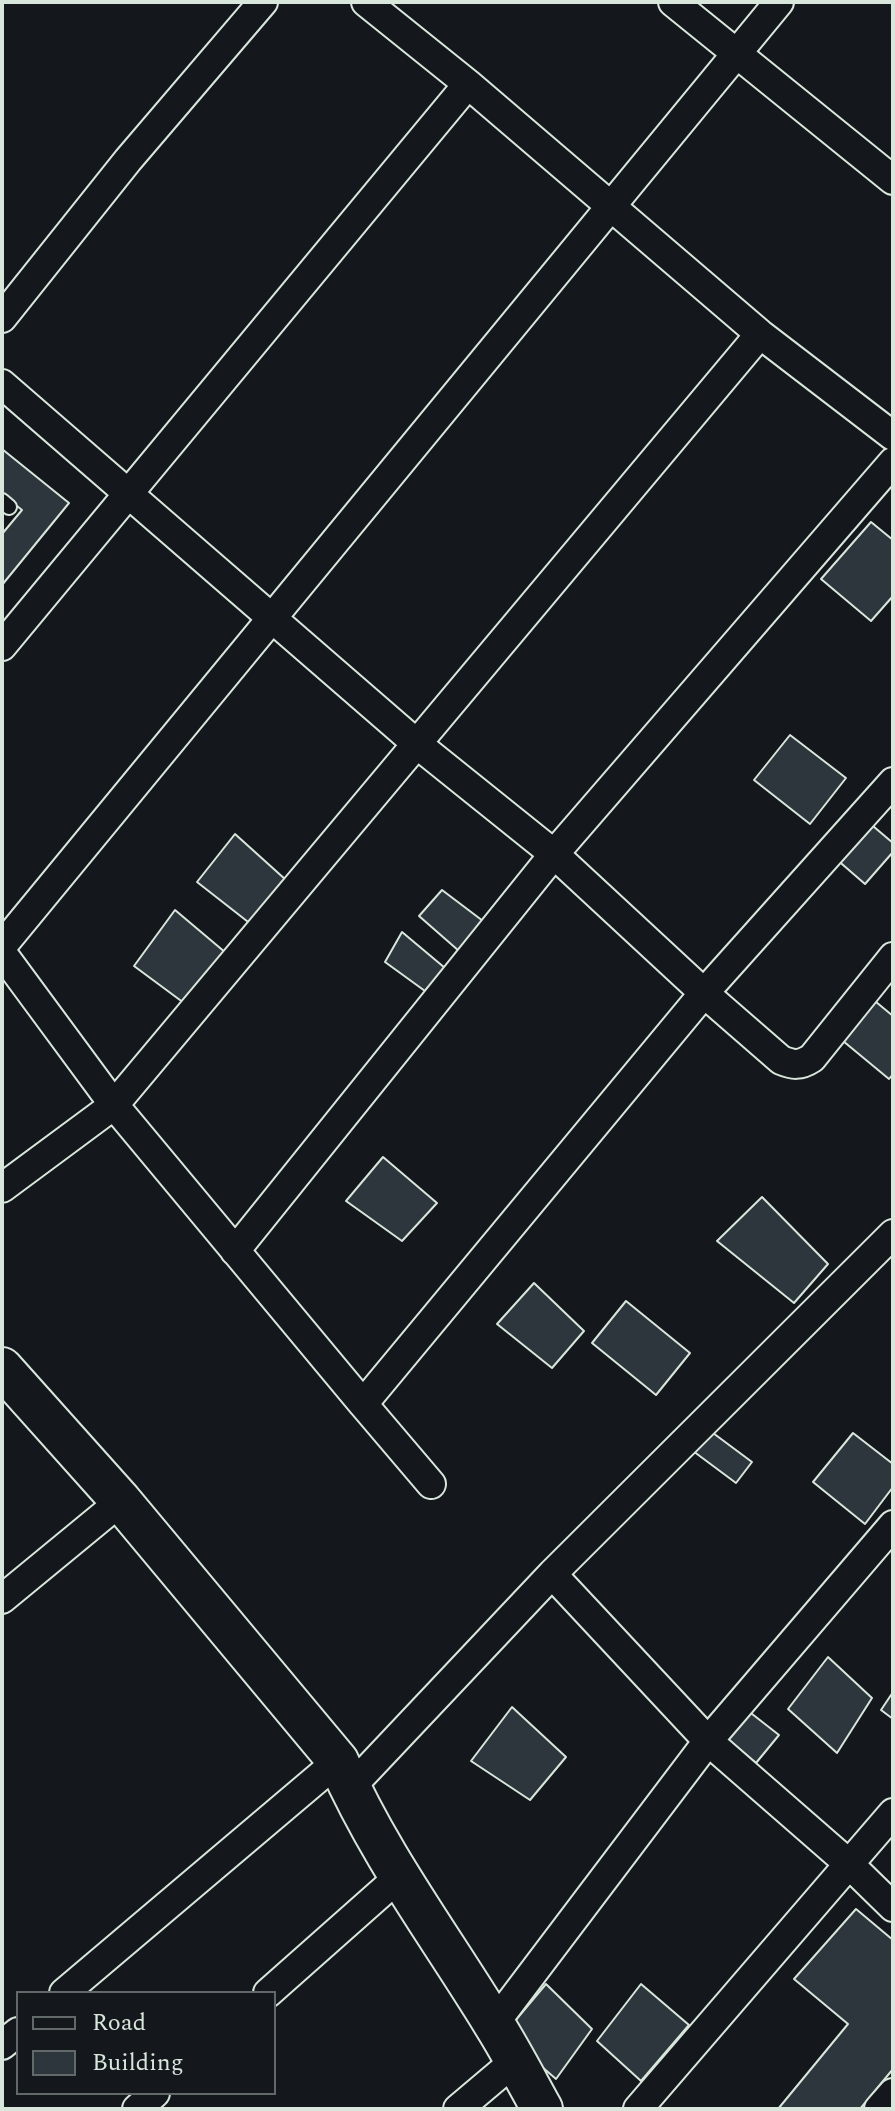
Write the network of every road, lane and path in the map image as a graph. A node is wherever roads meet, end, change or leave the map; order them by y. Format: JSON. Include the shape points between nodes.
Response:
{"nodes":[{"id":1,"x":263,"y":2,"type":"edge"},
{"id":2,"x":366,"y":2,"type":"edge"},
{"id":3,"x":673,"y":2,"type":"edge"},
{"id":4,"x":779,"y":2,"type":"edge"},
{"id":5,"x":736,"y":53,"type":"junction"},
{"id":6,"x":468,"y":84,"type":"junction"},
{"id":7,"x":892,"y":177,"type":"edge"},
{"id":8,"x":611,"y":205,"type":"junction"},
{"id":9,"x":2,"y":318,"type":"edge"},
{"id":10,"x":760,"y":334,"type":"junction"},
{"id":11,"x":2,"y":384,"type":"edge"},
{"id":12,"x":893,"y":436,"type":"edge"},
{"id":13,"x":893,"y":462,"type":"edge"},
{"id":14,"x":128,"y":493,"type":"junction"},
{"id":15,"x":272,"y":618,"type":"junction"},
{"id":16,"x":2,"y":646,"type":"edge"},
{"id":17,"x":417,"y":744,"type":"junction"},
{"id":18,"x":893,"y":782,"type":"edge"},
{"id":19,"x":554,"y":854,"type":"junction"},
{"id":20,"x":2,"y":946,"type":"edge"},
{"id":21,"x":2,"y":953,"type":"edge"},
{"id":22,"x":893,"y":957,"type":"edge"},
{"id":23,"x":704,"y":993,"type":"junction"},
{"id":24,"x":114,"y":1105,"type":"junction"},
{"id":25,"x":2,"y":1188,"type":"edge"},
{"id":26,"x":893,"y":1234,"type":"edge"},
{"id":27,"x":235,"y":1251,"type":"junction"},
{"id":28,"x":2,"y":1368,"type":"edge"},
{"id":29,"x":363,"y":1404,"type":"junction"},
{"id":30,"x":431,"y":1484,"type":"dead end"},
{"id":31,"x":121,"y":1501,"type":"junction"},
{"id":32,"x":893,"y":1525,"type":"edge"},
{"id":33,"x":552,"y":1574,"type":"junction"},
{"id":34,"x":2,"y":1599,"type":"edge"},
{"id":35,"x":708,"y":1741,"type":"junction"},
{"id":36,"x":344,"y":1775,"type":"junction"},
{"id":37,"x":893,"y":1813,"type":"edge"},
{"id":38,"x":849,"y":1864,"type":"junction"},
{"id":39,"x":400,"y":1876,"type":"junction"},
{"id":40,"x":893,"y":1907,"type":"edge"},
{"id":41,"x":67,"y":1991,"type":"edge"},
{"id":42,"x":270,"y":1991,"type":"edge"},
{"id":43,"x":494,"y":2024,"type":"junction"},
{"id":44,"x":516,"y":2060,"type":"junction"},
{"id":45,"x":893,"y":2093,"type":"edge"},
{"id":46,"x":153,"y":2095,"type":"edge"},
{"id":47,"x":137,"y":2109,"type":"edge"},
{"id":48,"x":458,"y":2109,"type":"edge"},
{"id":49,"x":542,"y":2109,"type":"edge"},
{"id":50,"x":638,"y":2109,"type":"edge"},
{"id":51,"x":879,"y":2109,"type":"edge"}],
"edges":[{"from":1,"to":9,"type":"street"},
{"from":2,"to":6,"type":"street"},
{"from":3,"to":5,"type":"street"},
{"from":4,"to":5,"type":"street"},
{"from":5,"to":7,"type":"street"},
{"from":5,"to":8,"type":"street"},
{"from":6,"to":8,"type":"street"},
{"from":6,"to":14,"type":"street"},
{"from":8,"to":10,"type":"street"},
{"from":8,"to":15,"type":"street"},
{"from":10,"to":12,"type":"street"},
{"from":10,"to":17,"type":"street"},
{"from":11,"to":14,"type":"street"},
{"from":13,"to":19,"type":"street"},
{"from":14,"to":15,"type":"street"},
{"from":14,"to":16,"type":"street"},
{"from":15,"to":17,"type":"street"},
{"from":15,"to":20,"type":"street"},
{"from":17,"to":19,"type":"street"},
{"from":17,"to":24,"type":"street"},
{"from":18,"to":23,"type":"street"},
{"from":19,"to":23,"type":"street"},
{"from":19,"to":27,"type":"street"},
{"from":21,"to":24,"type":"street"},
{"from":22,"to":23,"type":"street","via":[[804,1064],[781,1060]]},
{"from":23,"to":29,"type":"street"},
{"from":24,"to":25,"type":"street"},
{"from":24,"to":27,"type":"street"},
{"from":26,"to":33,"type":"street"},
{"from":27,"to":29,"type":"street"},
{"from":28,"to":31,"type":"street"},
{"from":29,"to":30,"type":"street"},
{"from":31,"to":34,"type":"street"},
{"from":31,"to":36,"type":"street"},
{"from":32,"to":35,"type":"street"},
{"from":33,"to":35,"type":"street"},
{"from":33,"to":36,"type":"street"},
{"from":35,"to":38,"type":"street"},
{"from":35,"to":43,"type":"street"},
{"from":36,"to":39,"type":"street"},
{"from":36,"to":41,"type":"street"},
{"from":37,"to":38,"type":"street"},
{"from":38,"to":40,"type":"street"},
{"from":38,"to":50,"type":"street"},
{"from":39,"to":42,"type":"street"},
{"from":39,"to":43,"type":"street"},
{"from":43,"to":44,"type":"street"},
{"from":44,"to":48,"type":"street"},
{"from":44,"to":49,"type":"street"},
{"from":45,"to":51,"type":"street"},
{"from":46,"to":47,"type":"street"}]}
